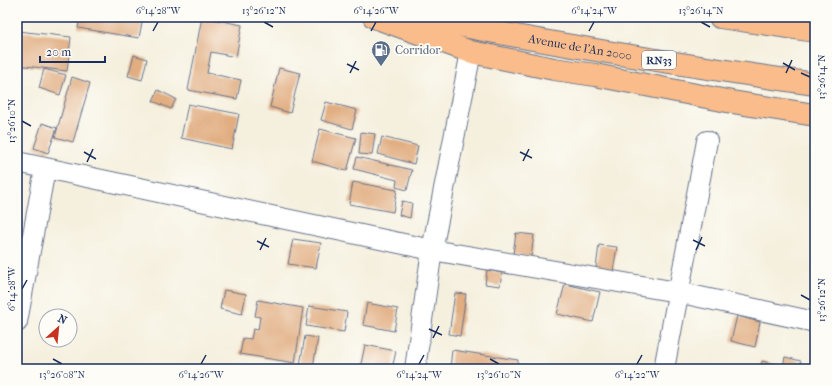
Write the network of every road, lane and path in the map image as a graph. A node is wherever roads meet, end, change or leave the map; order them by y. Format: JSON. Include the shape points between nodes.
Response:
{"nodes":[{"id":1,"x":374,"y":17,"type":"edge"},
{"id":2,"x":418,"y":17,"type":"edge"},
{"id":3,"x":720,"y":17,"type":"edge"},
{"id":4,"x":792,"y":17,"type":"edge"},
{"id":5,"x":815,"y":28,"type":"edge"},
{"id":6,"x":815,"y":32,"type":"edge"},
{"id":7,"x":471,"y":52,"type":"junction"},
{"id":8,"x":815,"y":84,"type":"edge"},
{"id":9,"x":815,"y":115,"type":"edge"},
{"id":10,"x":706,"y":141,"type":"dead end"},
{"id":11,"x":17,"y":162,"type":"edge"},
{"id":12,"x":45,"y":169,"type":"junction"},
{"id":13,"x":432,"y":250,"type":"junction"},
{"id":14,"x":677,"y":292,"type":"junction"},
{"id":15,"x":17,"y":322,"type":"edge"},
{"id":16,"x":815,"y":322,"type":"edge"},
{"id":17,"x":415,"y":369,"type":"edge"},
{"id":18,"x":664,"y":369,"type":"edge"}],
"edges":[{"from":1,"to":7,"type":"main road"},
{"from":2,"to":8,"type":"main road","name":"Avenue de l'An 2000","number":"RN33","via":[[504,34]]},
{"from":3,"to":6,"type":"main road"},
{"from":4,"to":5,"type":"main road"},
{"from":7,"to":9,"type":"main road","via":[[732,102]]},
{"from":7,"to":13,"type":"street"},
{"from":10,"to":14,"type":"street"},
{"from":11,"to":12,"type":"street"},
{"from":12,"to":13,"type":"street"},
{"from":12,"to":15,"type":"street"},
{"from":13,"to":14,"type":"street"},
{"from":13,"to":17,"type":"street"},
{"from":14,"to":16,"type":"street"},
{"from":14,"to":18,"type":"street"}]}
